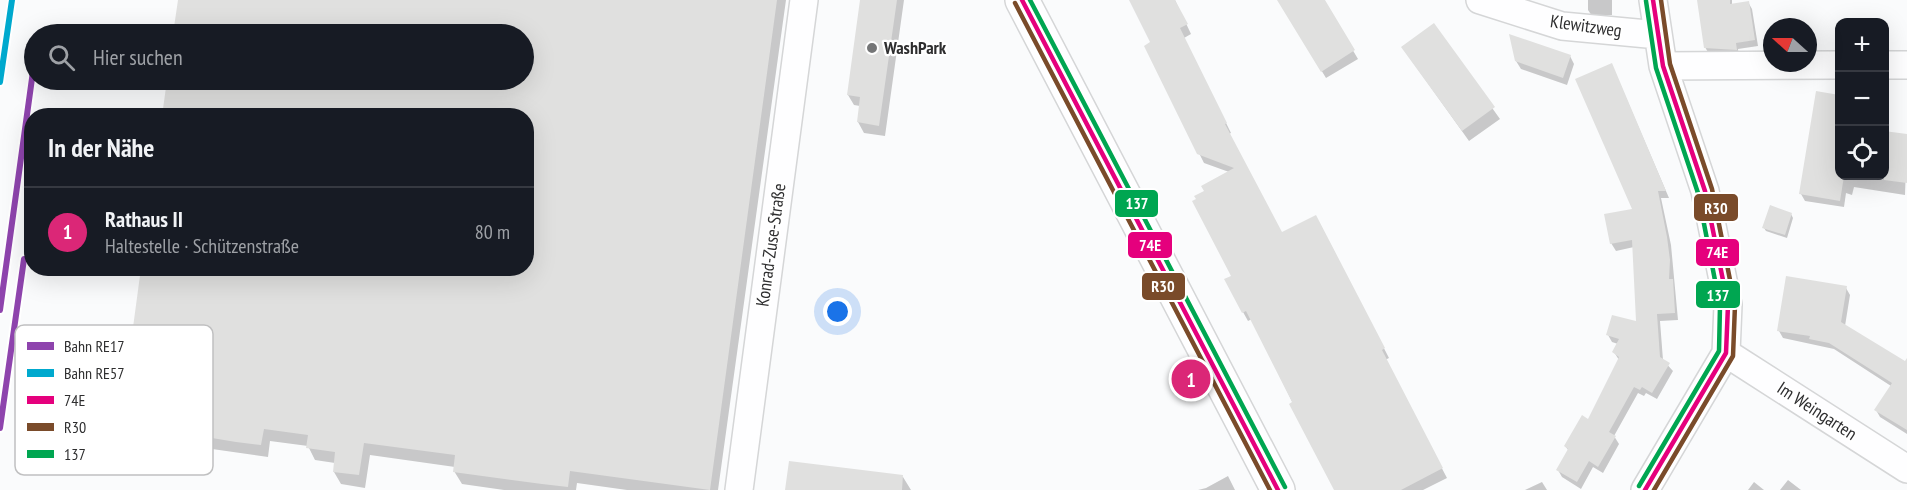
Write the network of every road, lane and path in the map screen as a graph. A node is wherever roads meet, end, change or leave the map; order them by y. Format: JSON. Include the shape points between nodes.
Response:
{"nodes":[{"id":1,"x":804,"y":0,"type":"edge"},
{"id":2,"x":1022,"y":0,"type":"edge"},
{"id":3,"x":1480,"y":0,"type":"edge"},
{"id":4,"x":1653,"y":0,"type":"edge"},
{"id":5,"x":1658,"y":35,"type":"junction"},
{"id":6,"x":1835,"y":65,"type":"edge"},
{"id":7,"x":1889,"y":65,"type":"edge"},
{"id":8,"x":1907,"y":65,"type":"edge"},
{"id":9,"x":1663,"y":66,"type":"junction"},
{"id":10,"x":1726,"y":353,"type":"junction"},
{"id":11,"x":1907,"y":469,"type":"edge"},
{"id":12,"x":738,"y":490,"type":"edge"},
{"id":13,"x":1278,"y":490,"type":"edge"},
{"id":14,"x":1645,"y":490,"type":"edge"}],
"edges":[{"from":1,"to":12,"type":"street","name":"Konrad-Zuse-Straße"},
{"from":2,"to":13,"type":"main road"},
{"from":3,"to":5,"type":"street","name":"Klewitzweg","via":[[1562,27]]},
{"from":4,"to":5,"type":"street"},
{"from":5,"to":9,"type":"street"},
{"from":6,"to":9,"type":"street"},
{"from":7,"to":8,"type":"street"},
{"from":9,"to":10,"type":"street","via":[[1705,191],[1728,305]]},
{"from":10,"to":11,"type":"street","name":"Im Weingarten"},
{"from":10,"to":14,"type":"street"}]}
